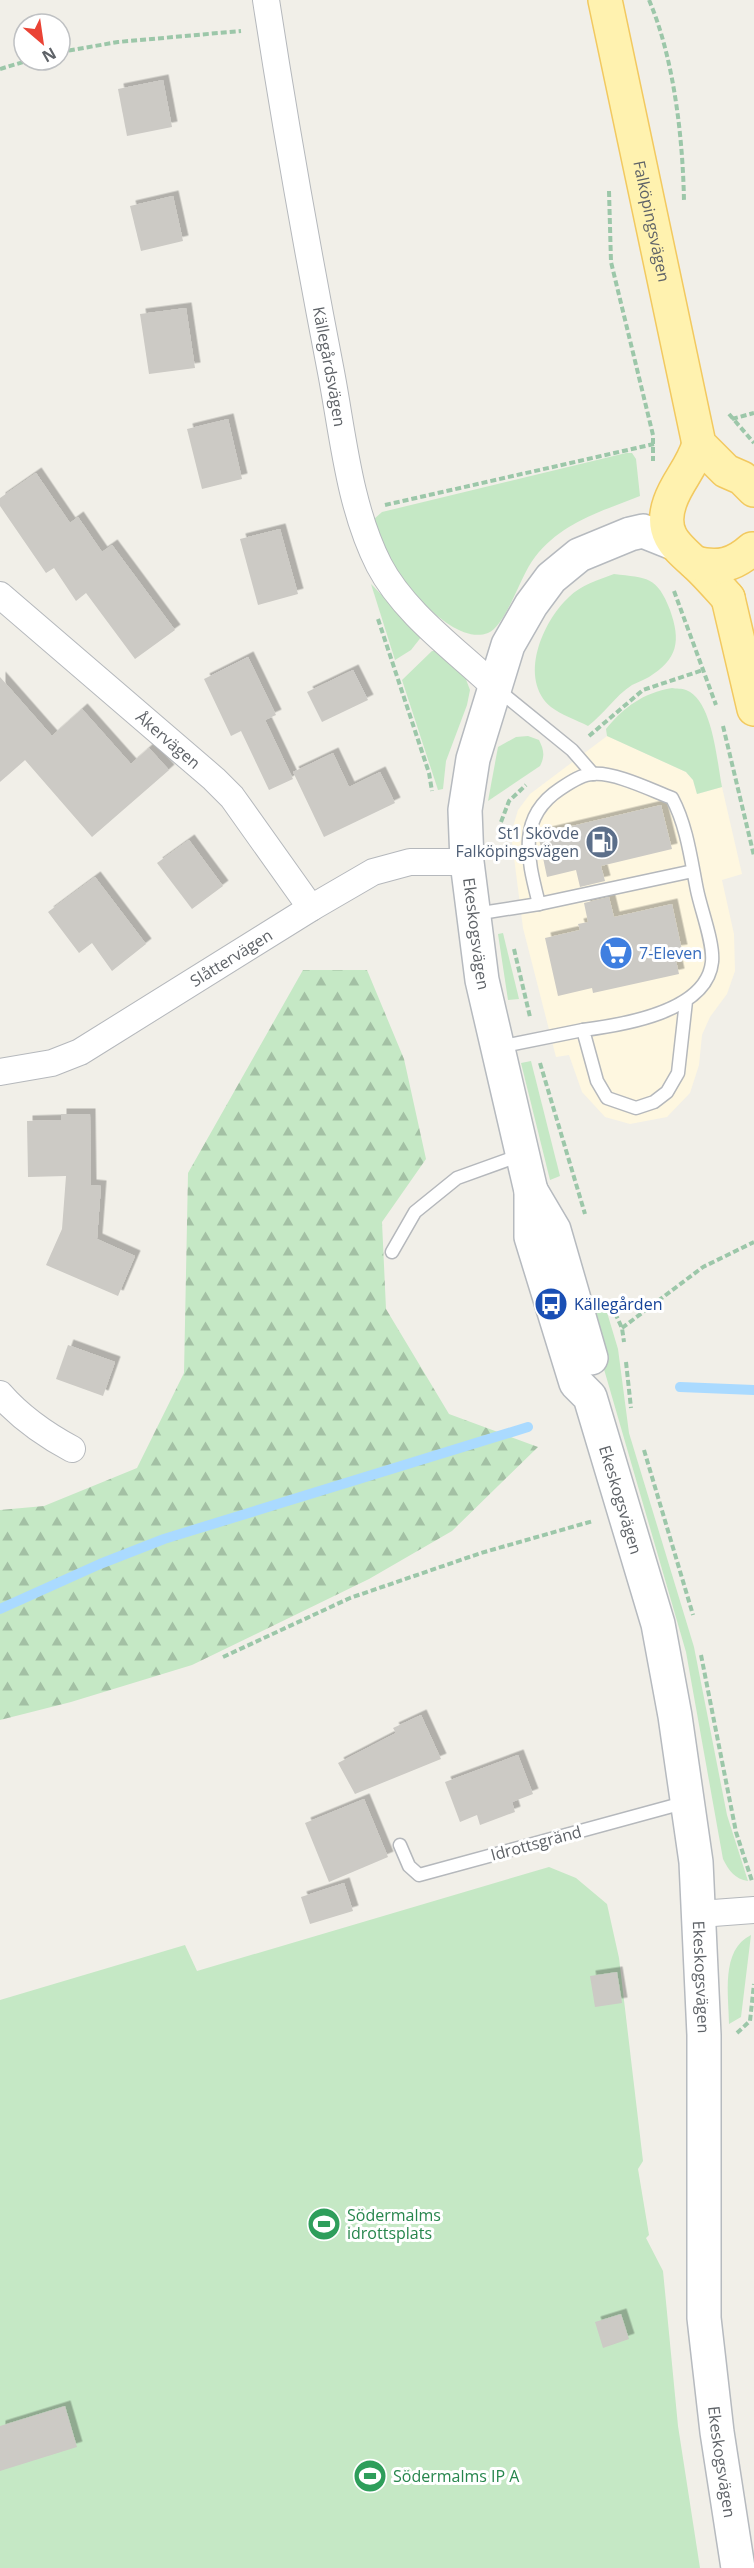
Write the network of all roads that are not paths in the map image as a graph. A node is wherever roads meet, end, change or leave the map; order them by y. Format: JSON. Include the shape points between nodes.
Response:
{"nodes":[{"id":1,"x":266,"y":0,"type":"edge"},
{"id":2,"x":605,"y":0,"type":"edge"},
{"id":3,"x":699,"y":444,"type":"junction"},
{"id":4,"x":726,"y":471,"type":"junction"},
{"id":5,"x":754,"y":490,"type":"edge"},
{"id":6,"x":675,"y":493,"type":"junction"},
{"id":7,"x":643,"y":531,"type":"junction"},
{"id":8,"x":753,"y":548,"type":"edge"},
{"id":9,"x":684,"y":553,"type":"junction"},
{"id":10,"x":0,"y":595,"type":"edge"},
{"id":11,"x":728,"y":598,"type":"junction"},
{"id":12,"x":494,"y":686,"type":"junction"},
{"id":13,"x":754,"y":709,"type":"edge"},
{"id":14,"x":593,"y":774,"type":"junction"},
{"id":15,"x":467,"y":862,"type":"junction"},
{"id":16,"x":693,"y":871,"type":"junction"},
{"id":17,"x":539,"y":904,"type":"junction"},
{"id":18,"x":310,"y":908,"type":"junction"},
{"id":19,"x":474,"y":914,"type":"junction"},
{"id":20,"x":686,"y":1000,"type":"junction"},
{"id":21,"x":583,"y":1030,"type":"junction"},
{"id":22,"x":497,"y":1047,"type":"junction"},
{"id":23,"x":0,"y":1072,"type":"edge"},
{"id":24,"x":522,"y":1155,"type":"junction"},
{"id":25,"x":392,"y":1252,"type":"dead end"},
{"id":26,"x":0,"y":1394,"type":"edge"},
{"id":27,"x":72,"y":1449,"type":"dead end"},
{"id":28,"x":688,"y":1802,"type":"junction"},
{"id":29,"x":400,"y":1845,"type":"dead end"},
{"id":30,"x":754,"y":1910,"type":"edge"},
{"id":31,"x":700,"y":1914,"type":"junction"},
{"id":32,"x":738,"y":2568,"type":"edge"}],
"edges":[{"from":1,"to":12,"type":"street","name":"Källegårdsvägen","via":[[359,512],[380,566],[406,604]]},
{"from":2,"to":3,"type":"main road","name":"Falköpingsvägen"},
{"from":3,"to":4,"type":"main road"},
{"from":3,"to":6,"type":"main road","via":[[693,464]]},
{"from":4,"to":5,"type":"main road","via":[[742,478]]},
{"from":4,"to":6,"type":"main road","via":[[693,475]]},
{"from":6,"to":7,"type":"street","via":[[658,518]]},
{"from":6,"to":9,"type":"main road","via":[[667,522]]},
{"from":7,"to":9,"type":"street"},
{"from":7,"to":12,"type":"street","name":"Ekeskogsvägen","via":[[579,555],[551,578],[508,645]]},
{"from":8,"to":9,"type":"main road","via":[[740,560],[725,566],[710,567]]},
{"from":8,"to":11,"type":"main road"},
{"from":9,"to":11,"type":"main road"},
{"from":10,"to":18,"type":"street","name":"Åkervägen","via":[[214,779],[232,798]]},
{"from":11,"to":13,"type":"main road"},
{"from":12,"to":14,"type":"lane","via":[[572,750]]},
{"from":12,"to":15,"type":"street","name":"Ekeskogsvägen","via":[[473,759],[465,810]]},
{"from":14,"to":16,"type":"lane","via":[[672,798],[679,811]]},
{"from":14,"to":17,"type":"lane","via":[[572,781],[544,800],[528,829],[530,866]]},
{"from":15,"to":18,"type":"street","name":"Slåttervägen","via":[[392,865]]},
{"from":15,"to":19,"type":"street","name":"Ekeskogsvägen"},
{"from":16,"to":17,"type":"lane"},
{"from":16,"to":20,"type":"lane","via":[[712,962],[705,981]]},
{"from":17,"to":19,"type":"lane"},
{"from":18,"to":23,"type":"street","name":"Slåttervägen","via":[[80,1052],[52,1063]]},
{"from":19,"to":22,"type":"street","name":"Ekeskogsvägen","via":[[482,980]]},
{"from":20,"to":21,"type":"lane","via":[[650,1016]]},
{"from":20,"to":21,"type":"lane","via":[[678,1073],[667,1092],[636,1108],[607,1098],[597,1081]]},
{"from":21,"to":22,"type":"lane"},
{"from":22,"to":24,"type":"street","name":"Ekeskogsvägen"},
{"from":24,"to":25,"type":"lane","via":[[457,1178],[416,1212]]},
{"from":24,"to":28,"type":"street","name":"Ekeskogsvägen","via":[[531,1191],[554,1230],[596,1376],[590,1397],[658,1624]]},
{"from":26,"to":27,"type":"street","via":[[17,1414]]},
{"from":28,"to":29,"type":"lane","name":"Idrottsgränd","via":[[419,1875],[409,1866]]},
{"from":28,"to":31,"type":"street","name":"Ekeskogsvägen"},
{"from":30,"to":31,"type":"street"},
{"from":31,"to":32,"type":"street","name":"Ekeskogsvägen","via":[[704,2318]]}]}
